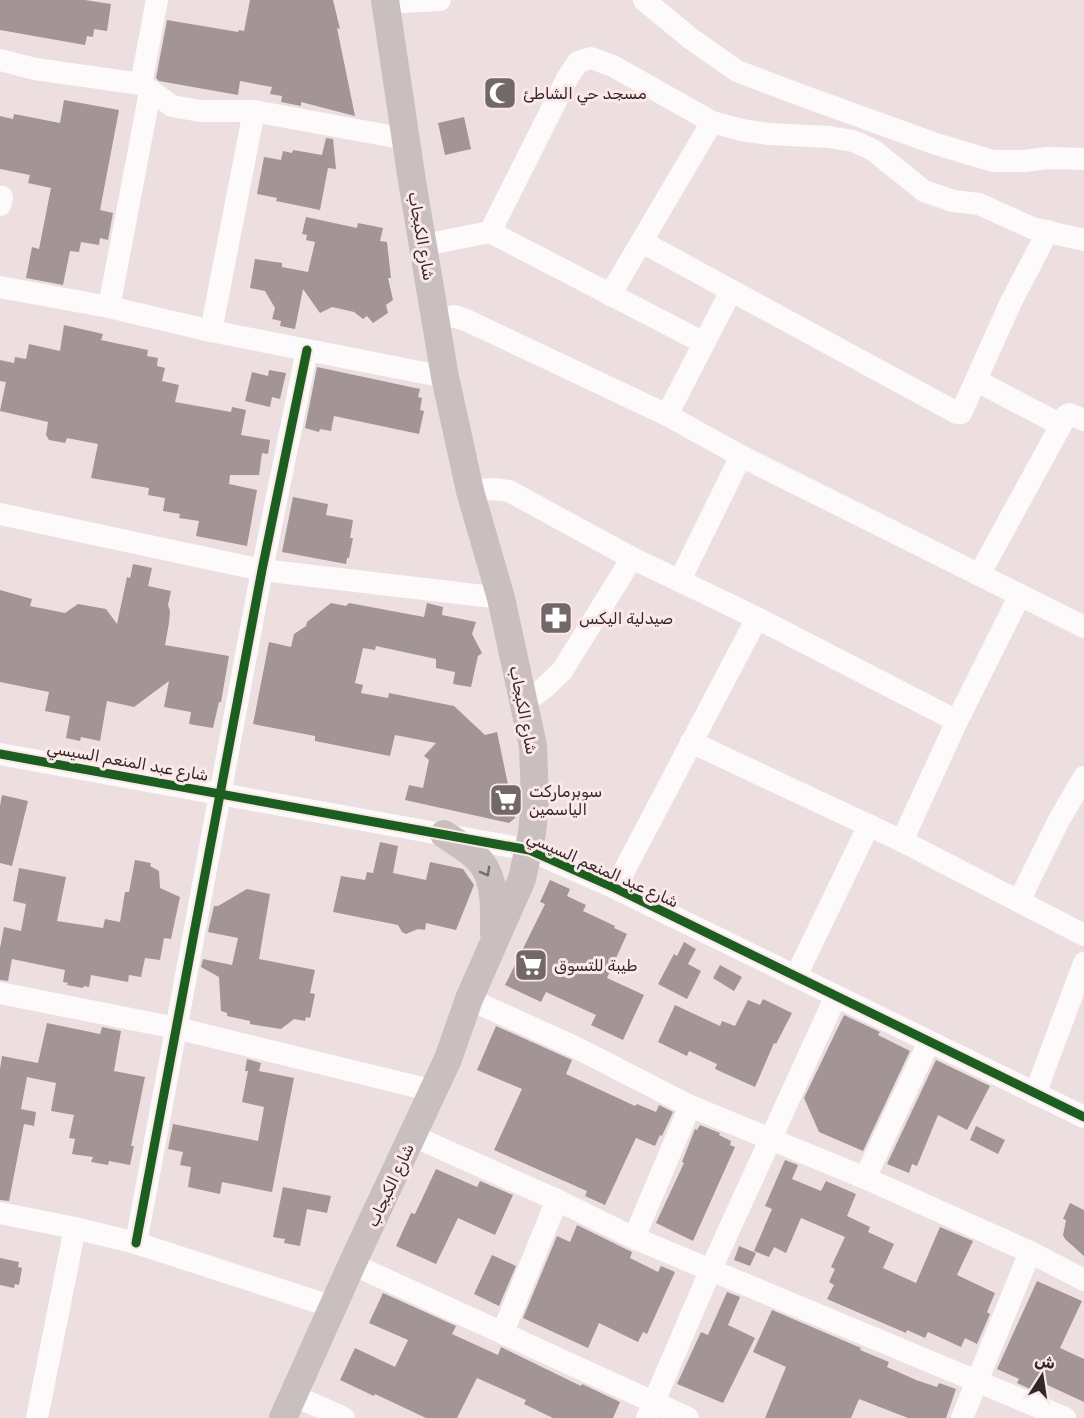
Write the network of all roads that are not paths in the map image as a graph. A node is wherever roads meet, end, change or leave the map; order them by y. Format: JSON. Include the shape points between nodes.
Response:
{"nodes":[{"id":1,"x":157,"y":0,"type":"edge"},
{"id":2,"x":440,"y":0,"type":"edge"},
{"id":3,"x":644,"y":0,"type":"edge"},
{"id":4,"x":385,"y":1,"type":"edge"},
{"id":5,"x":0,"y":60,"type":"edge"},
{"id":6,"x":146,"y":88,"type":"junction"},
{"id":7,"x":254,"y":111,"type":"junction"},
{"id":8,"x":712,"y":122,"type":"junction"},
{"id":9,"x":406,"y":139,"type":"junction"},
{"id":10,"x":1084,"y":159,"type":"edge"},
{"id":11,"x":1048,"y":231,"type":"junction"},
{"id":12,"x":490,"y":232,"type":"junction"},
{"id":13,"x":1084,"y":240,"type":"edge"},
{"id":14,"x":642,"y":243,"type":"junction"},
{"id":15,"x":424,"y":245,"type":"junction"},
{"id":16,"x":0,"y":287,"type":"edge"},
{"id":17,"x":731,"y":291,"type":"junction"},
{"id":18,"x":610,"y":296,"type":"junction"},
{"id":19,"x":109,"y":307,"type":"junction"},
{"id":20,"x":436,"y":322,"type":"junction"},
{"id":21,"x":211,"y":331,"type":"junction"},
{"id":22,"x":704,"y":343,"type":"junction"},
{"id":23,"x":307,"y":350,"type":"junction"},
{"id":24,"x":445,"y":376,"type":"junction"},
{"id":25,"x":977,"y":381,"type":"junction"},
{"id":26,"x":667,"y":415,"type":"junction"},
{"id":27,"x":1084,"y":420,"type":"edge"},
{"id":28,"x":1060,"y":425,"type":"junction"},
{"id":29,"x":741,"y":456,"type":"junction"},
{"id":30,"x":470,"y":491,"type":"junction"},
{"id":31,"x":0,"y":514,"type":"edge"},
{"id":32,"x":632,"y":558,"type":"junction"},
{"id":33,"x":262,"y":570,"type":"junction"},
{"id":34,"x":979,"y":575,"type":"junction"},
{"id":35,"x":680,"y":580,"type":"junction"},
{"id":36,"x":1020,"y":595,"type":"junction"},
{"id":37,"x":501,"y":598,"type":"junction"},
{"id":38,"x":757,"y":618,"type":"junction"},
{"id":39,"x":1084,"y":627,"type":"edge"},
{"id":40,"x":523,"y":704,"type":"junction"},
{"id":41,"x":957,"y":721,"type":"junction"},
{"id":42,"x":691,"y":741,"type":"junction"},
{"id":43,"x":0,"y":754,"type":"edge"},
{"id":44,"x":1083,"y":782,"type":"edge"},
{"id":45,"x":221,"y":793,"type":"junction"},
{"id":46,"x":869,"y":825,"type":"junction"},
{"id":47,"x":444,"y":834,"type":"junction"},
{"id":48,"x":902,"y":841,"type":"junction"},
{"id":49,"x":529,"y":850,"type":"junction"},
{"id":50,"x":615,"y":888,"type":"junction"},
{"id":51,"x":1019,"y":901,"type":"junction"},
{"id":52,"x":1084,"y":935,"type":"edge"},
{"id":53,"x":495,"y":940,"type":"junction"},
{"id":54,"x":1084,"y":963,"type":"edge"},
{"id":55,"x":796,"y":976,"type":"junction"},
{"id":56,"x":0,"y":993,"type":"edge"},
{"id":57,"x":836,"y":996,"type":"junction"},
{"id":58,"x":469,"y":999,"type":"junction"},
{"id":59,"x":176,"y":1028,"type":"junction"},
{"id":60,"x":929,"y":1041,"type":"junction"},
{"id":61,"x":434,"y":1091,"type":"junction"},
{"id":62,"x":1035,"y":1094,"type":"junction"},
{"id":63,"x":690,"y":1106,"type":"junction"},
{"id":64,"x":1084,"y":1118,"type":"edge"},
{"id":65,"x":413,"y":1136,"type":"junction"},
{"id":66,"x":772,"y":1139,"type":"junction"},
{"id":67,"x":865,"y":1178,"type":"junction"},
{"id":68,"x":557,"y":1200,"type":"junction"},
{"id":69,"x":0,"y":1213,"type":"edge"},
{"id":70,"x":75,"y":1228,"type":"junction"},
{"id":71,"x":634,"y":1238,"type":"junction"},
{"id":72,"x":136,"y":1243,"type":"junction"},
{"id":73,"x":1030,"y":1252,"type":"junction"},
{"id":74,"x":352,"y":1264,"type":"junction"},
{"id":75,"x":711,"y":1269,"type":"junction"},
{"id":76,"x":1084,"y":1280,"type":"edge"},
{"id":77,"x":333,"y":1307,"type":"junction"},
{"id":78,"x":503,"y":1332,"type":"junction"},
{"id":79,"x":978,"y":1383,"type":"junction"},
{"id":80,"x":288,"y":1406,"type":"edge"},
{"id":81,"x":651,"y":1411,"type":"edge"},
{"id":82,"x":37,"y":1418,"type":"edge"},
{"id":83,"x":344,"y":1418,"type":"edge"},
{"id":84,"x":688,"y":1418,"type":"edge"},
{"id":85,"x":962,"y":1418,"type":"edge"},
{"id":86,"x":1065,"y":1418,"type":"edge"}],
"edges":[{"from":1,"to":6,"type":"street"},
{"from":2,"to":4,"type":"street"},
{"from":3,"to":10,"type":"street","via":[[737,70],[936,144],[993,161]]},
{"from":4,"to":9,"type":"main road","name":"شارع الكبجاب"},
{"from":5,"to":6,"type":"street"},
{"from":6,"to":7,"type":"street","via":[[172,106],[200,111]]},
{"from":6,"to":19,"type":"street"},
{"from":7,"to":9,"type":"street"},
{"from":7,"to":21,"type":"street"},
{"from":8,"to":11,"type":"street","via":[[769,134],[853,141],[873,150],[924,191],[953,201],[979,204],[1016,222]]},
{"from":8,"to":12,"type":"street","via":[[613,66],[591,58],[578,62]]},
{"from":8,"to":14,"type":"street"},
{"from":9,"to":15,"type":"main road","name":"شارع الكبجاب"},
{"from":11,"to":13,"type":"street"},
{"from":11,"to":25,"type":"street","via":[[1011,302]]},
{"from":12,"to":15,"type":"street"},
{"from":12,"to":18,"type":"street"},
{"from":14,"to":17,"type":"street"},
{"from":14,"to":18,"type":"street"},
{"from":15,"to":20,"type":"main road","name":"شارع الكبجاب"},
{"from":16,"to":19,"type":"street"},
{"from":17,"to":22,"type":"street"},
{"from":17,"to":25,"type":"street","via":[[957,413],[963,410]]},
{"from":18,"to":22,"type":"street"},
{"from":19,"to":21,"type":"street"},
{"from":20,"to":24,"type":"main road","name":"شارع الكبجاب"},
{"from":20,"to":26,"type":"street","via":[[460,317]]},
{"from":21,"to":23,"type":"street"},
{"from":22,"to":26,"type":"street"},
{"from":23,"to":24,"type":"street"},
{"from":23,"to":33,"type":"street"},
{"from":24,"to":30,"type":"main road","name":"شارع الكبجاب"},
{"from":25,"to":28,"type":"street"},
{"from":26,"to":29,"type":"street"},
{"from":27,"to":28,"type":"street","via":[[1069,414]]},
{"from":28,"to":34,"type":"street"},
{"from":29,"to":34,"type":"street"},
{"from":29,"to":35,"type":"street"},
{"from":30,"to":32,"type":"street","via":[[508,491]]},
{"from":30,"to":37,"type":"main road","name":"شارع الكبجاب"},
{"from":31,"to":33,"type":"street"},
{"from":32,"to":35,"type":"street"},
{"from":32,"to":40,"type":"street","via":[[562,671]]},
{"from":33,"to":37,"type":"street"},
{"from":33,"to":45,"type":"street"},
{"from":34,"to":36,"type":"street"},
{"from":35,"to":38,"type":"street"},
{"from":36,"to":39,"type":"street"},
{"from":36,"to":41,"type":"street"},
{"from":37,"to":40,"type":"main road","name":"شارع الكبجاب"},
{"from":38,"to":41,"type":"street"},
{"from":38,"to":42,"type":"street"},
{"from":40,"to":49,"type":"main road","name":"شارع الكبجاب","via":[[535,776],[536,801]]},
{"from":41,"to":48,"type":"street"},
{"from":42,"to":46,"type":"street"},
{"from":42,"to":50,"type":"street"},
{"from":43,"to":45,"type":"street","name":"شارع عبد المنعم السيسي"},
{"from":44,"to":51,"type":"street","via":[[1059,820]]},
{"from":45,"to":47,"type":"street","name":"شارع عبد المنعم السيسي"},
{"from":45,"to":59,"type":"street"},
{"from":46,"to":48,"type":"street"},
{"from":46,"to":55,"type":"street"},
{"from":47,"to":49,"type":"street","name":"شارع عبد المنعم السيسي"},
{"from":47,"to":53,"type":"main road","one_way":true,"via":[[477,857],[490,876]]},
{"from":48,"to":51,"type":"street"},
{"from":49,"to":50,"type":"street","name":"شارع عبد المنعم السيسي"},
{"from":49,"to":53,"type":"main road","name":"شارع الكبجاب","via":[[522,879]]},
{"from":50,"to":55,"type":"street","name":"شارع عبد المنعم السيسي"},
{"from":51,"to":52,"type":"street"},
{"from":53,"to":58,"type":"main road","name":"شارع الكبجاب"},
{"from":54,"to":62,"type":"street"},
{"from":55,"to":57,"type":"street","name":"شارع عبد المنعم السيسي"},
{"from":56,"to":59,"type":"street"},
{"from":57,"to":60,"type":"street","name":"شارع عبد المنعم السيسي"},
{"from":57,"to":66,"type":"street"},
{"from":58,"to":61,"type":"main road","name":"شارع الكبجاب"},
{"from":58,"to":63,"type":"street"},
{"from":59,"to":61,"type":"street"},
{"from":59,"to":72,"type":"street"},
{"from":60,"to":62,"type":"street","name":"شارع عبد المنعم السيسي"},
{"from":60,"to":67,"type":"street"},
{"from":61,"to":65,"type":"main road","name":"شارع الكبجاب"},
{"from":62,"to":64,"type":"street","name":"شارع عبد المنعم السيسي"},
{"from":63,"to":66,"type":"street"},
{"from":63,"to":71,"type":"street"},
{"from":65,"to":68,"type":"street"},
{"from":65,"to":74,"type":"main road","name":"شارع الكبجاب"},
{"from":66,"to":67,"type":"street"},
{"from":66,"to":75,"type":"street"},
{"from":67,"to":73,"type":"street"},
{"from":68,"to":71,"type":"street"},
{"from":68,"to":78,"type":"street"},
{"from":69,"to":70,"type":"street"},
{"from":70,"to":72,"type":"street"},
{"from":70,"to":82,"type":"street"},
{"from":71,"to":75,"type":"street"},
{"from":72,"to":77,"type":"street"},
{"from":73,"to":76,"type":"street"},
{"from":73,"to":79,"type":"street"},
{"from":74,"to":77,"type":"main road","name":"شارع الكبجاب"},
{"from":74,"to":78,"type":"street"},
{"from":75,"to":79,"type":"street"},
{"from":75,"to":81,"type":"street"},
{"from":77,"to":80,"type":"main road","name":"شارع الكبجاب"},
{"from":78,"to":81,"type":"street"},
{"from":79,"to":85,"type":"street"},
{"from":79,"to":86,"type":"street"},
{"from":80,"to":83,"type":"street"},
{"from":81,"to":84,"type":"street"}]}
